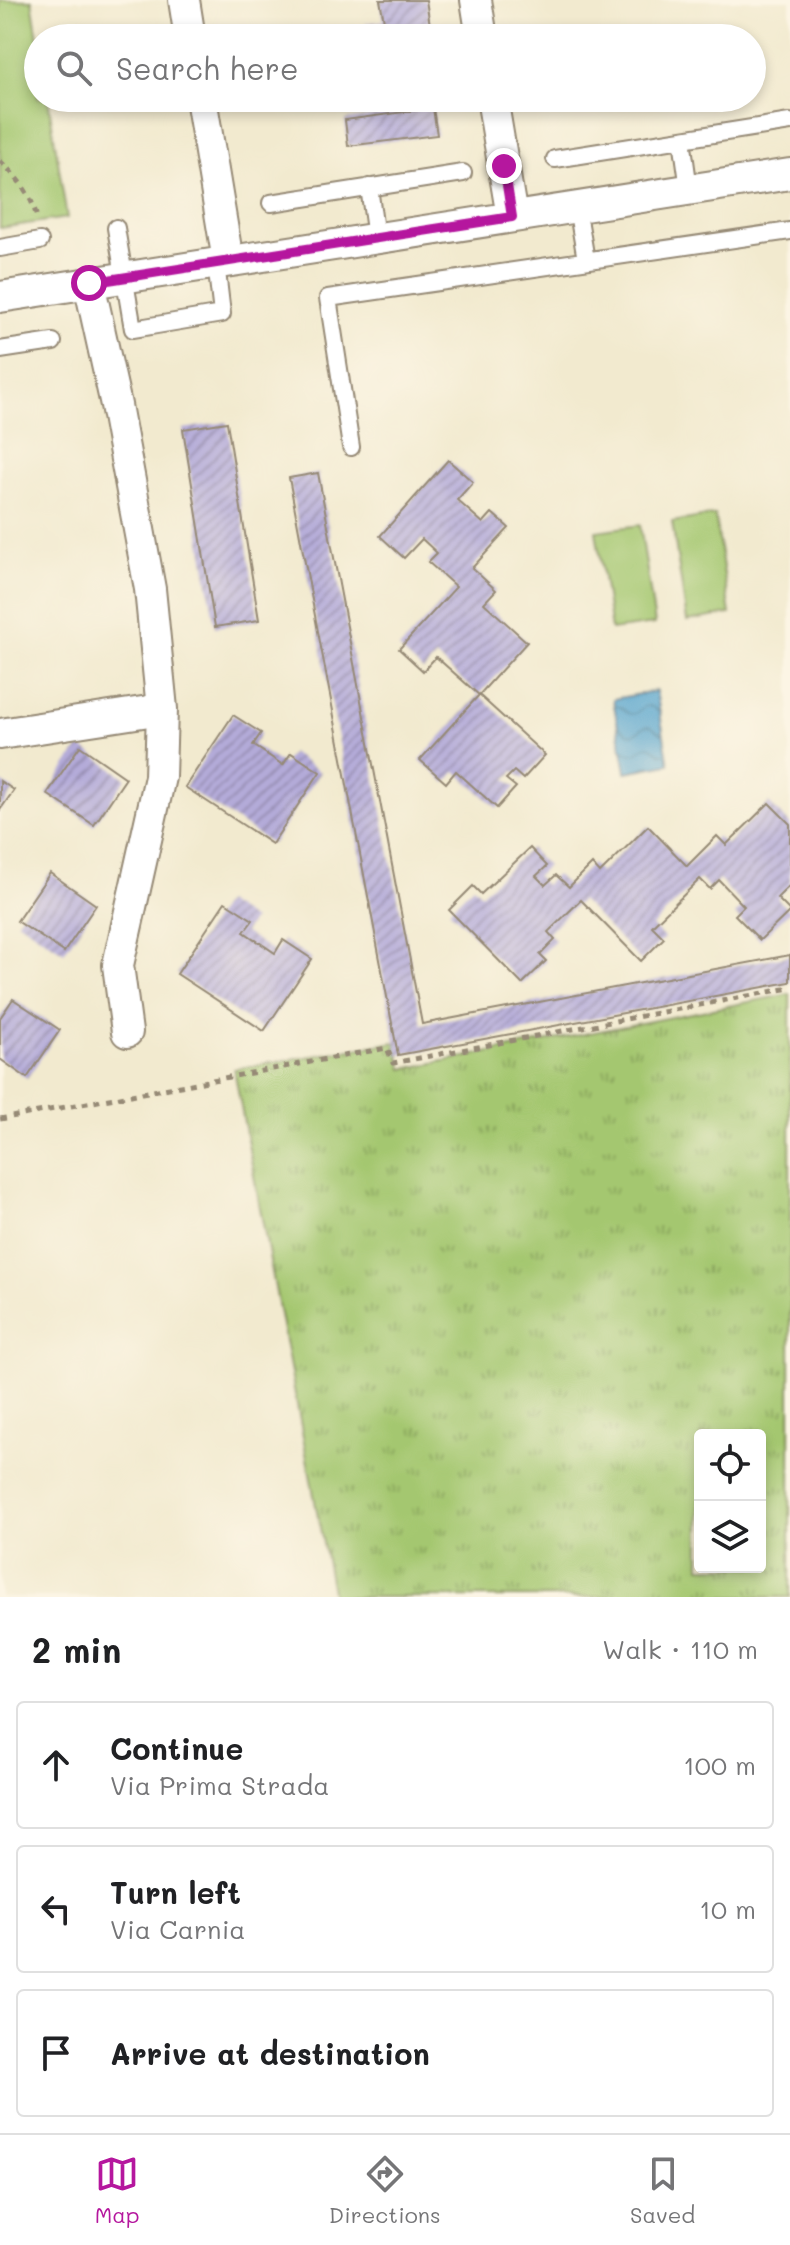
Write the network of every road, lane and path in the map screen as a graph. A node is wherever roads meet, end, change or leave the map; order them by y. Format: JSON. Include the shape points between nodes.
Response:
{"nodes":[{"id":1,"x":184,"y":0,"type":"edge"},
{"id":2,"x":476,"y":0,"type":"edge"},
{"id":3,"x":188,"y":24,"type":"edge"},
{"id":4,"x":480,"y":24,"type":"edge"},
{"id":5,"x":203,"y":112,"type":"edge"},
{"id":6,"x":494,"y":112,"type":"edge"},
{"id":7,"x":790,"y":122,"type":"edge"},
{"id":8,"x":682,"y":139,"type":"junction"},
{"id":9,"x":555,"y":159,"type":"dead end"},
{"id":10,"x":0,"y":161,"type":"edge"},
{"id":11,"x":463,"y":173,"type":"dead end"},
{"id":12,"x":790,"y":174,"type":"edge"},
{"id":13,"x":369,"y":187,"type":"junction"},
{"id":14,"x":689,"y":189,"type":"junction"},
{"id":15,"x":271,"y":203,"type":"dead end"},
{"id":16,"x":577,"y":207,"type":"junction"},
{"id":17,"x":512,"y":217,"type":"junction"},
{"id":18,"x":37,"y":219,"type":"dead end"},
{"id":19,"x":116,"y":228,"type":"dead end"},
{"id":20,"x":790,"y":231,"type":"edge"},
{"id":21,"x":376,"y":238,"type":"junction"},
{"id":22,"x":40,"y":241,"type":"dead end"},
{"id":23,"x":0,"y":248,"type":"edge"},
{"id":24,"x":586,"y":260,"type":"junction"},
{"id":25,"x":222,"y":262,"type":"junction"},
{"id":26,"x":124,"y":277,"type":"junction"},
{"id":27,"x":89,"y":283,"type":"junction"},
{"id":28,"x":0,"y":297,"type":"edge"},
{"id":29,"x":53,"y":342,"type":"dead end"},
{"id":30,"x":0,"y":350,"type":"edge"},
{"id":31,"x":351,"y":447,"type":"dead end"},
{"id":32,"x":162,"y":709,"type":"junction"},
{"id":33,"x":0,"y":734,"type":"edge"},
{"id":34,"x":790,"y":988,"type":"edge"},
{"id":35,"x":127,"y":1032,"type":"dead end"},
{"id":36,"x":0,"y":1119,"type":"edge"}],
"edges":[{"from":1,"to":3,"type":"street"},
{"from":2,"to":4,"type":"street"},
{"from":5,"to":25,"type":"street"},
{"from":6,"to":17,"type":"street"},
{"from":7,"to":8,"type":"lane"},
{"from":8,"to":9,"type":"lane"},
{"from":8,"to":14,"type":"lane"},
{"from":10,"to":18,"type":"path","via":[[24,188]]},
{"from":11,"to":13,"type":"lane"},
{"from":12,"to":14,"type":"street"},
{"from":13,"to":15,"type":"lane"},
{"from":13,"to":21,"type":"lane"},
{"from":14,"to":16,"type":"street"},
{"from":16,"to":17,"type":"street"},
{"from":16,"to":24,"type":"lane"},
{"from":17,"to":21,"type":"street"},
{"from":19,"to":26,"type":"lane"},
{"from":20,"to":24,"type":"lane"},
{"from":21,"to":25,"type":"street"},
{"from":22,"to":23,"type":"lane"},
{"from":24,"to":31,"type":"lane","via":[[328,298]]},
{"from":25,"to":26,"type":"street"},
{"from":25,"to":26,"type":"lane","via":[[222,314],[133,329]]},
{"from":26,"to":27,"type":"street"},
{"from":27,"to":28,"type":"street"},
{"from":27,"to":32,"type":"street","via":[[150,589]]},
{"from":29,"to":30,"type":"lane"},
{"from":32,"to":33,"type":"street"},
{"from":32,"to":35,"type":"street","via":[[160,777],[118,965]]},
{"from":34,"to":36,"type":"path","via":[[393,1063],[387,1048]]}]}
